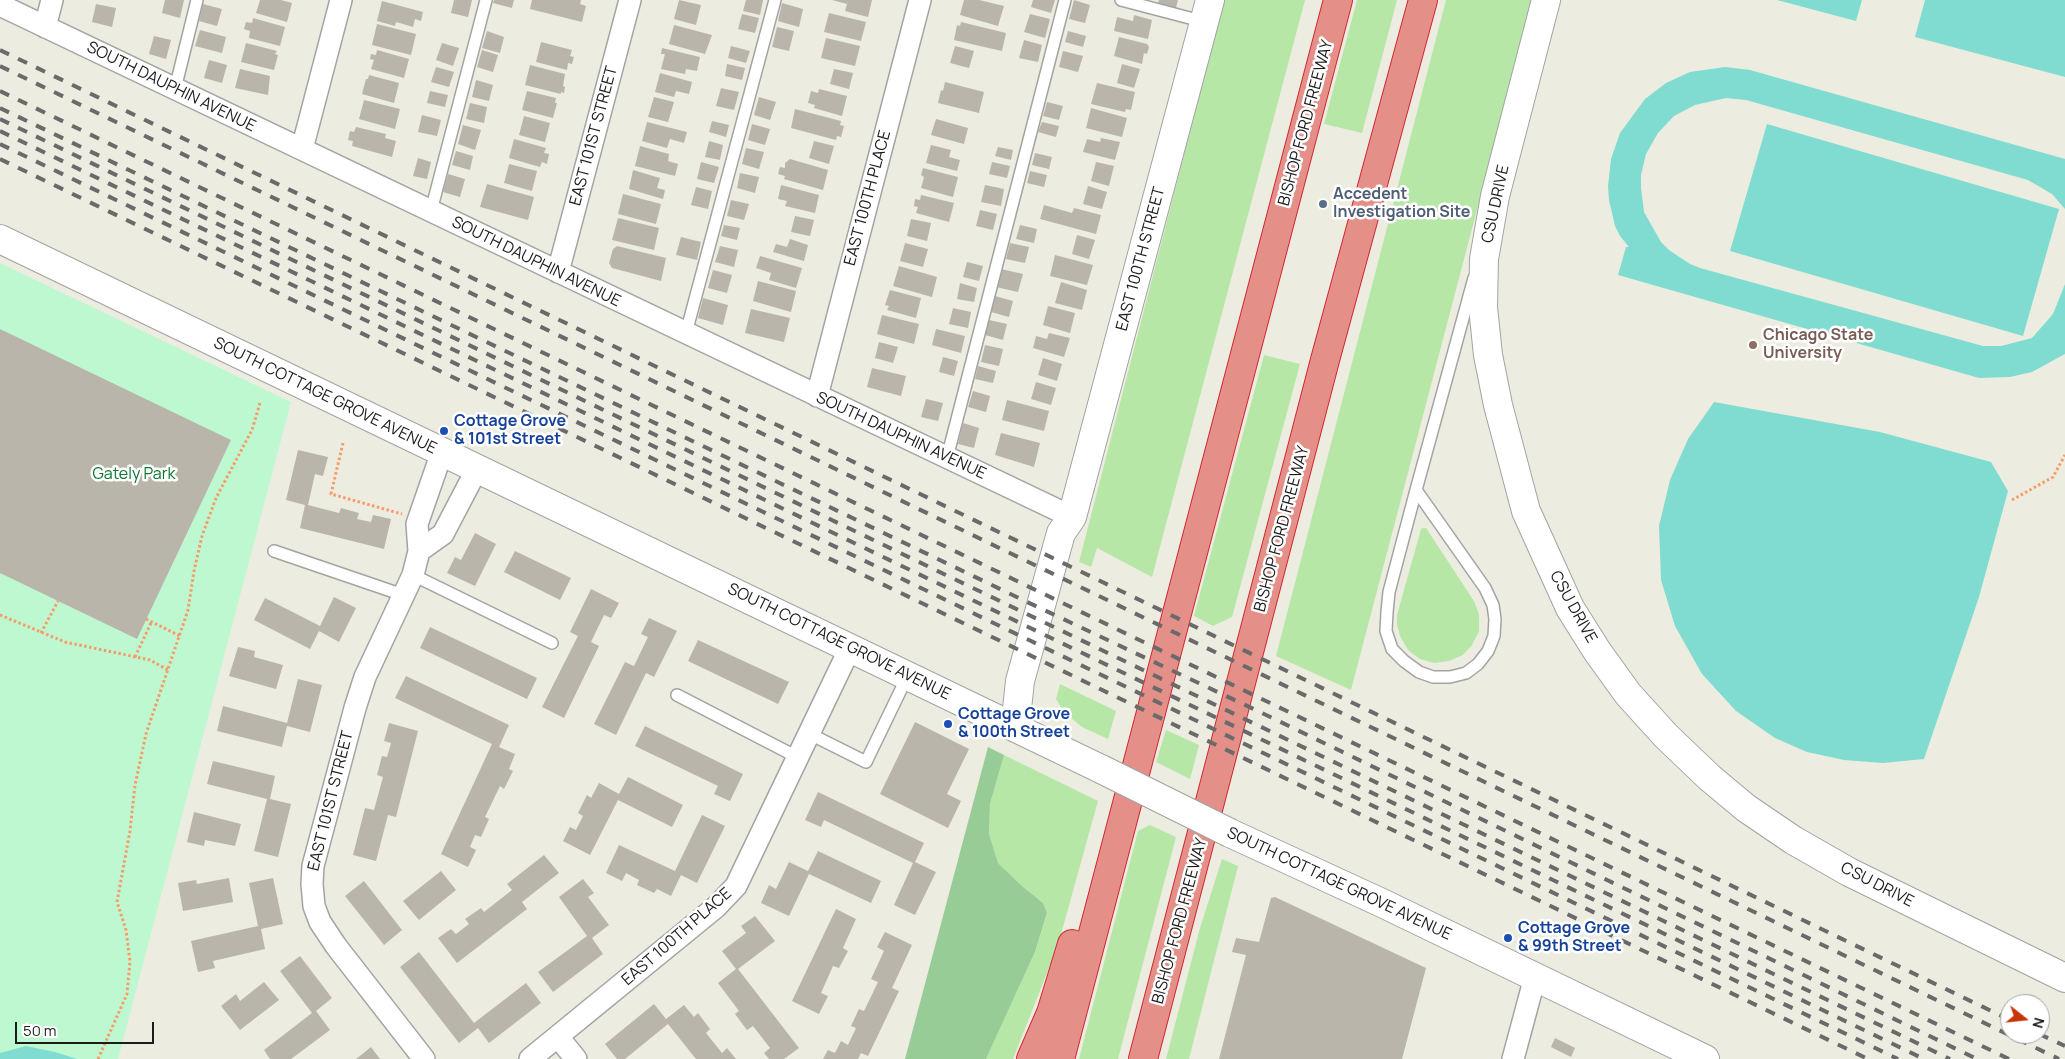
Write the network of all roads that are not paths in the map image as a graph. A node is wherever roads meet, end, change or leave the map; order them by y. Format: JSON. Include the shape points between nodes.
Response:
{"nodes":[{"id":1,"x":52,"y":0,"type":"edge"},
{"id":2,"x":198,"y":0,"type":"edge"},
{"id":3,"x":341,"y":0,"type":"edge"},
{"id":4,"x":486,"y":0,"type":"edge"},
{"id":5,"x":630,"y":0,"type":"edge"},
{"id":6,"x":775,"y":0,"type":"edge"},
{"id":7,"x":920,"y":0,"type":"edge"},
{"id":8,"x":1065,"y":0,"type":"edge"},
{"id":9,"x":1121,"y":0,"type":"edge"},
{"id":10,"x":1338,"y":0,"type":"edge"},
{"id":11,"x":1424,"y":0,"type":"edge"},
{"id":12,"x":1546,"y":0,"type":"edge"},
{"id":13,"x":0,"y":5,"type":"edge"},
{"id":14,"x":1208,"y":11,"type":"edge"},
{"id":15,"x":45,"y":27,"type":"junction"},
{"id":16,"x":175,"y":89,"type":"junction"},
{"id":17,"x":302,"y":149,"type":"junction"},
{"id":18,"x":1496,"y":196,"type":"junction"},
{"id":19,"x":431,"y":211,"type":"junction"},
{"id":20,"x":0,"y":239,"type":"edge"},
{"id":21,"x":558,"y":272,"type":"junction"},
{"id":22,"x":686,"y":334,"type":"junction"},
{"id":23,"x":816,"y":396,"type":"junction"},
{"id":24,"x":442,"y":452,"type":"junction"},
{"id":25,"x":947,"y":458,"type":"junction"},
{"id":26,"x":476,"y":469,"type":"junction"},
{"id":27,"x":1416,"y":490,"type":"junction"},
{"id":28,"x":1203,"y":510,"type":"junction"},
{"id":29,"x":1072,"y":517,"type":"junction"},
{"id":30,"x":274,"y":551,"type":"dead end"},
{"id":31,"x":419,"y":551,"type":"junction"},
{"id":32,"x":413,"y":574,"type":"junction"},
{"id":33,"x":403,"y":595,"type":"junction"},
{"id":34,"x":552,"y":643,"type":"dead end"},
{"id":35,"x":850,"y":648,"type":"junction"},
{"id":36,"x":908,"y":676,"type":"junction"},
{"id":37,"x":677,"y":696,"type":"dead end"},
{"id":38,"x":1015,"y":727,"type":"junction"},
{"id":39,"x":810,"y":734,"type":"junction"},
{"id":40,"x":799,"y":758,"type":"junction"},
{"id":41,"x":1535,"y":977,"type":"junction"},
{"id":42,"x":2065,"y":978,"type":"edge"},
{"id":43,"x":558,"y":1037,"type":"junction"},
{"id":44,"x":424,"y":1059,"type":"edge"},
{"id":45,"x":530,"y":1059,"type":"edge"},
{"id":46,"x":576,"y":1059,"type":"edge"},
{"id":47,"x":1031,"y":1059,"type":"edge"},
{"id":48,"x":1060,"y":1059,"type":"edge"},
{"id":49,"x":1144,"y":1059,"type":"edge"},
{"id":50,"x":1514,"y":1059,"type":"edge"},
{"id":51,"x":1705,"y":1059,"type":"edge"}],
"edges":[{"from":1,"to":15,"type":"street"},
{"from":2,"to":16,"type":"lane"},
{"from":3,"to":17,"type":"street"},
{"from":4,"to":19,"type":"lane"},
{"from":5,"to":21,"type":"street","name":"EAST 101ST STREET"},
{"from":6,"to":22,"type":"lane"},
{"from":7,"to":23,"type":"street","name":"EAST 100TH PLACE"},
{"from":8,"to":25,"type":"lane"},
{"from":9,"to":14,"type":"lane"},
{"from":10,"to":28,"type":"highway","name":"BISHOP FORD FREEWAY"},
{"from":11,"to":49,"type":"highway","name":"BISHOP FORD FREEWAY","via":[[1325,360]]},
{"from":12,"to":18,"type":"street","name":"CSU DRIVE"},
{"from":13,"to":15,"type":"street","name":"SOUTH DAUPHIN AVENUE"},
{"from":14,"to":29,"type":"street","name":"EAST 100TH STREET"},
{"from":15,"to":16,"type":"street","name":"SOUTH DAUPHIN AVENUE"},
{"from":16,"to":17,"type":"street","name":"SOUTH DAUPHIN AVENUE"},
{"from":17,"to":19,"type":"street","name":"SOUTH DAUPHIN AVENUE"},
{"from":18,"to":27,"type":"lane"},
{"from":18,"to":42,"type":"street","name":"CSU DRIVE","via":[[1484,260],[1483,307],[1488,355],[1512,460],[1526,511],[1570,608],[1628,694],[1710,778],[1793,840],[1849,872]]},
{"from":19,"to":21,"type":"street","name":"SOUTH DAUPHIN AVENUE"},
{"from":20,"to":24,"type":"street","name":"SOUTH COTTAGE GROVE AVENUE"},
{"from":21,"to":22,"type":"street","name":"SOUTH DAUPHIN AVENUE"},
{"from":22,"to":23,"type":"street","name":"SOUTH DAUPHIN AVENUE"},
{"from":23,"to":25,"type":"street","name":"SOUTH DAUPHIN AVENUE"},
{"from":24,"to":26,"type":"street","name":"SOUTH COTTAGE GROVE AVENUE"},
{"from":24,"to":31,"type":"street","name":"EAST 101ST STREET","via":[[417,524]]},
{"from":25,"to":29,"type":"street","name":"SOUTH DAUPHIN AVENUE"},
{"from":26,"to":31,"type":"street","via":[[443,534]]},
{"from":26,"to":35,"type":"street","name":"SOUTH COTTAGE GROVE AVENUE"},
{"from":27,"to":27,"type":"lane","via":[[1389,592],[1386,631],[1392,649],[1419,672],[1450,677],[1466,673],[1488,651],[1494,636],[1493,604]]},
{"from":28,"to":47,"type":"highway","via":[[1166,594],[1077,926],[1051,1013]]},
{"from":28,"to":48,"type":"highway","name":"BISHOP FORD FREEWAY"},
{"from":29,"to":38,"type":"street","name":"EAST 100TH STREET","via":[[1061,533],[1020,681]]},
{"from":30,"to":33,"type":"lane"},
{"from":31,"to":32,"type":"street","name":"EAST 101ST STREET"},
{"from":32,"to":33,"type":"street","name":"EAST 101ST STREET"},
{"from":32,"to":34,"type":"lane"},
{"from":33,"to":44,"type":"street","name":"EAST 101ST STREET","via":[[365,677],[355,708],[313,866],[312,884],[314,906],[320,922]]},
{"from":35,"to":36,"type":"street","name":"SOUTH COTTAGE GROVE AVENUE"},
{"from":35,"to":39,"type":"street","name":"EAST 100TH PLACE"},
{"from":36,"to":38,"type":"street","name":"SOUTH COTTAGE GROVE AVENUE"},
{"from":36,"to":39,"type":"lane","via":[[866,762]]},
{"from":37,"to":40,"type":"lane"},
{"from":38,"to":41,"type":"street","name":"SOUTH COTTAGE GROVE AVENUE","bridge":true},
{"from":39,"to":40,"type":"street","name":"EAST 100TH PLACE"},
{"from":40,"to":43,"type":"street","name":"EAST 100TH PLACE","via":[[736,886],[716,908]]},
{"from":41,"to":50,"type":"street"},
{"from":41,"to":51,"type":"street","name":"SOUTH COTTAGE GROVE AVENUE"},
{"from":43,"to":45,"type":"street","name":"EAST 100TH PLACE"},
{"from":43,"to":46,"type":"street"}]}
